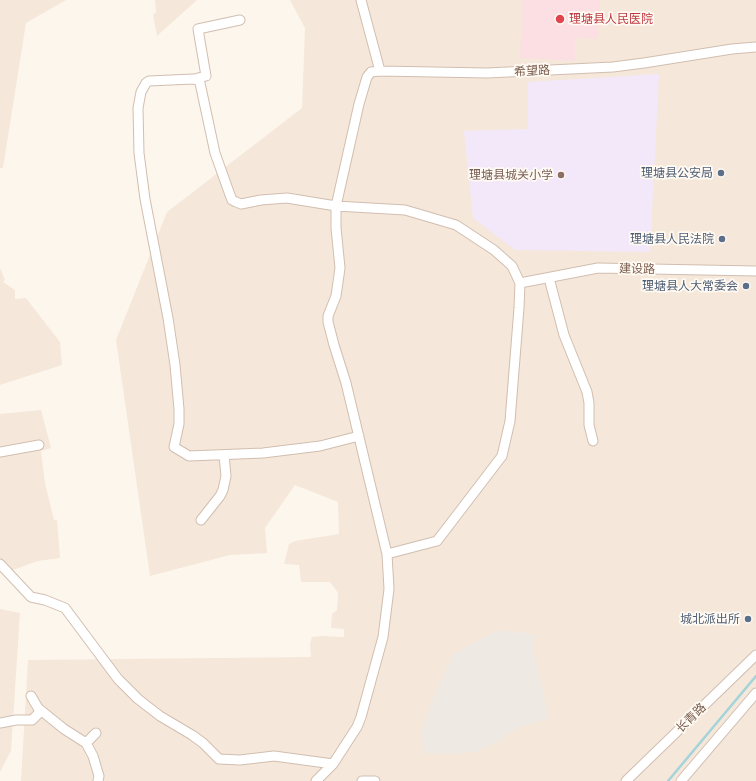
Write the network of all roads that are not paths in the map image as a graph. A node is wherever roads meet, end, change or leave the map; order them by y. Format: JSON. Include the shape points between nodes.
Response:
{"nodes":[{"id":1,"x":361,"y":0,"type":"edge"},
{"id":2,"x":240,"y":20,"type":"dead end"},
{"id":3,"x":756,"y":48,"type":"edge"},
{"id":4,"x":380,"y":71,"type":"junction"},
{"id":5,"x":198,"y":80,"type":"junction"},
{"id":6,"x":336,"y":206,"type":"junction"},
{"id":7,"x":756,"y":271,"type":"edge"},
{"id":8,"x":549,"y":278,"type":"junction"},
{"id":9,"x":520,"y":283,"type":"junction"},
{"id":10,"x":359,"y":436,"type":"junction"},
{"id":11,"x":593,"y":441,"type":"dead end"},
{"id":12,"x":39,"y":445,"type":"dead end"},
{"id":13,"x":0,"y":452,"type":"edge"},
{"id":14,"x":224,"y":455,"type":"junction"},
{"id":15,"x":201,"y":520,"type":"dead end"},
{"id":16,"x":387,"y":554,"type":"junction"},
{"id":17,"x":0,"y":564,"type":"edge"},
{"id":18,"x":756,"y":655,"type":"edge"},
{"id":19,"x":756,"y":693,"type":"edge"},
{"id":20,"x":31,"y":696,"type":"dead end"},
{"id":21,"x":41,"y":711,"type":"junction"},
{"id":22,"x":0,"y":723,"type":"edge"},
{"id":23,"x":96,"y":733,"type":"dead end"},
{"id":24,"x":86,"y":743,"type":"junction"},
{"id":25,"x":333,"y":764,"type":"junction"},
{"id":26,"x":98,"y":781,"type":"edge"},
{"id":27,"x":316,"y":781,"type":"edge"},
{"id":28,"x":362,"y":781,"type":"edge"},
{"id":29,"x":375,"y":781,"type":"edge"},
{"id":30,"x":626,"y":781,"type":"edge"},
{"id":31,"x":681,"y":781,"type":"edge"}],
"edges":[{"from":1,"to":4,"type":"street"},
{"from":2,"to":5,"type":"street","via":[[198,29],[206,76]]},
{"from":3,"to":4,"type":"street","name":"希望路","via":[[613,67],[487,73]]},
{"from":4,"to":6,"type":"street","via":[[371,72],[367,77]]},
{"from":5,"to":6,"type":"street","via":[[216,153],[232,200],[241,204],[287,198]]},
{"from":5,"to":14,"type":"street","via":[[146,83],[141,92],[138,108],[139,153],[175,365],[179,424],[174,447],[189,456]]},
{"from":6,"to":9,"type":"street","via":[[405,210],[456,225],[494,250],[512,266]]},
{"from":6,"to":10,"type":"street","via":[[340,268],[336,296],[328,322]]},
{"from":7,"to":8,"type":"street","name":"建设路","via":[[598,268]]},
{"from":8,"to":9,"type":"street","name":"建设路"},
{"from":8,"to":11,"type":"street","via":[[564,335],[587,392],[589,425]]},
{"from":9,"to":16,"type":"street","via":[[510,421],[502,456],[437,541]]},
{"from":10,"to":14,"type":"street","via":[[300,449]]},
{"from":10,"to":16,"type":"street"},
{"from":12,"to":13,"type":"street"},
{"from":14,"to":15,"type":"street","via":[[226,476],[223,490]]},
{"from":16,"to":25,"type":"street","via":[[389,589],[383,637],[361,717]]},
{"from":17,"to":25,"type":"street","via":[[31,597],[65,608],[118,679],[138,699],[160,716],[192,734],[220,759],[240,760],[274,756]]},
{"from":18,"to":30,"type":"street","name":"长青路"},
{"from":19,"to":31,"type":"street"},
{"from":20,"to":21,"type":"street"},
{"from":21,"to":22,"type":"street","via":[[32,720]]},
{"from":21,"to":24,"type":"street"},
{"from":23,"to":24,"type":"street"},
{"from":24,"to":26,"type":"street","via":[[93,756]]},
{"from":25,"to":27,"type":"street"},
{"from":28,"to":29,"type":"street"}]}
